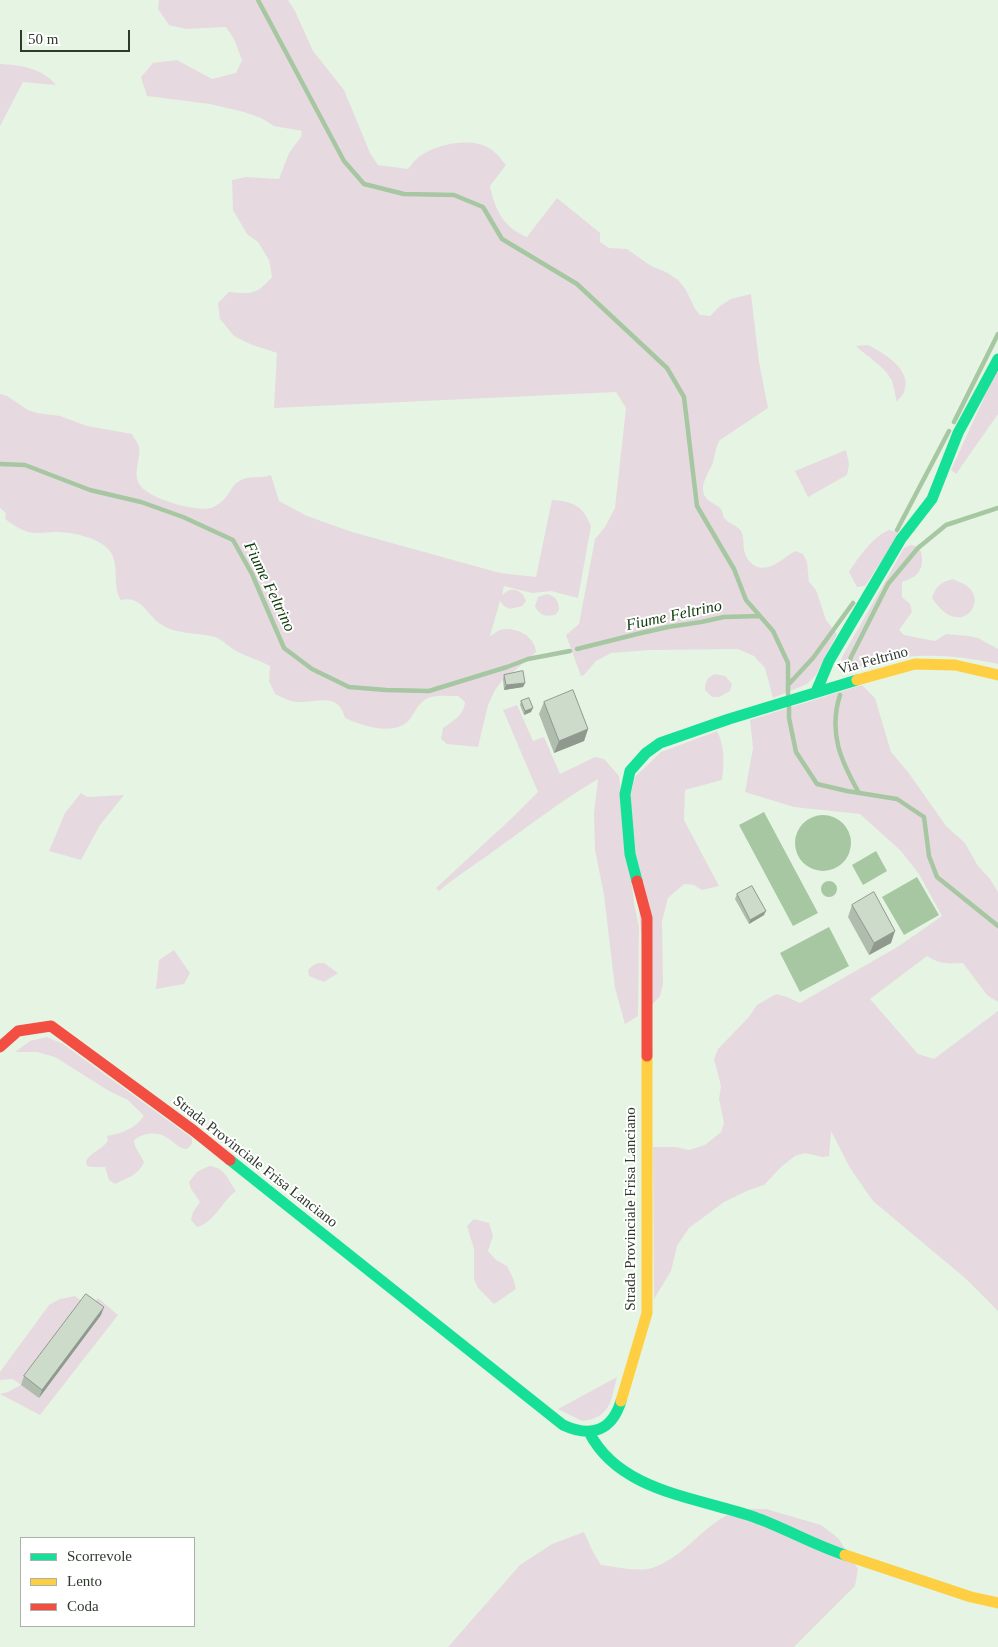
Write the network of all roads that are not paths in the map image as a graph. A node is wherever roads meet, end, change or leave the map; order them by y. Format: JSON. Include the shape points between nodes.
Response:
{"nodes":[{"id":1,"x":998,"y":359,"type":"edge"},
{"id":2,"x":998,"y":675,"type":"edge"},
{"id":3,"x":816,"y":692,"type":"junction"},
{"id":4,"x":0,"y":1047,"type":"edge"},
{"id":5,"x":589,"y":1432,"type":"junction"},
{"id":6,"x":998,"y":1603,"type":"edge"}],
"edges":[{"from":1,"to":3,"type":"street","via":[[958,433],[932,498],[901,539],[829,661]]},
{"from":2,"to":3,"type":"street","name":"Via Feltrino","via":[[955,665],[915,664]]},
{"from":3,"to":5,"type":"street","name":"Strada Provinciale Frisa Lanciano","via":[[660,743],[646,752],[630,771],[625,794],[630,854],[647,918],[647,1313],[617,1413],[606,1426]]},
{"from":4,"to":5,"type":"street","name":"Strada Provinciale Frisa Lanciano","via":[[18,1031],[51,1026],[194,1131],[563,1425],[575,1431]]},
{"from":5,"to":6,"type":"street","via":[[605,1456],[659,1490],[754,1517],[838,1553]]}]}
